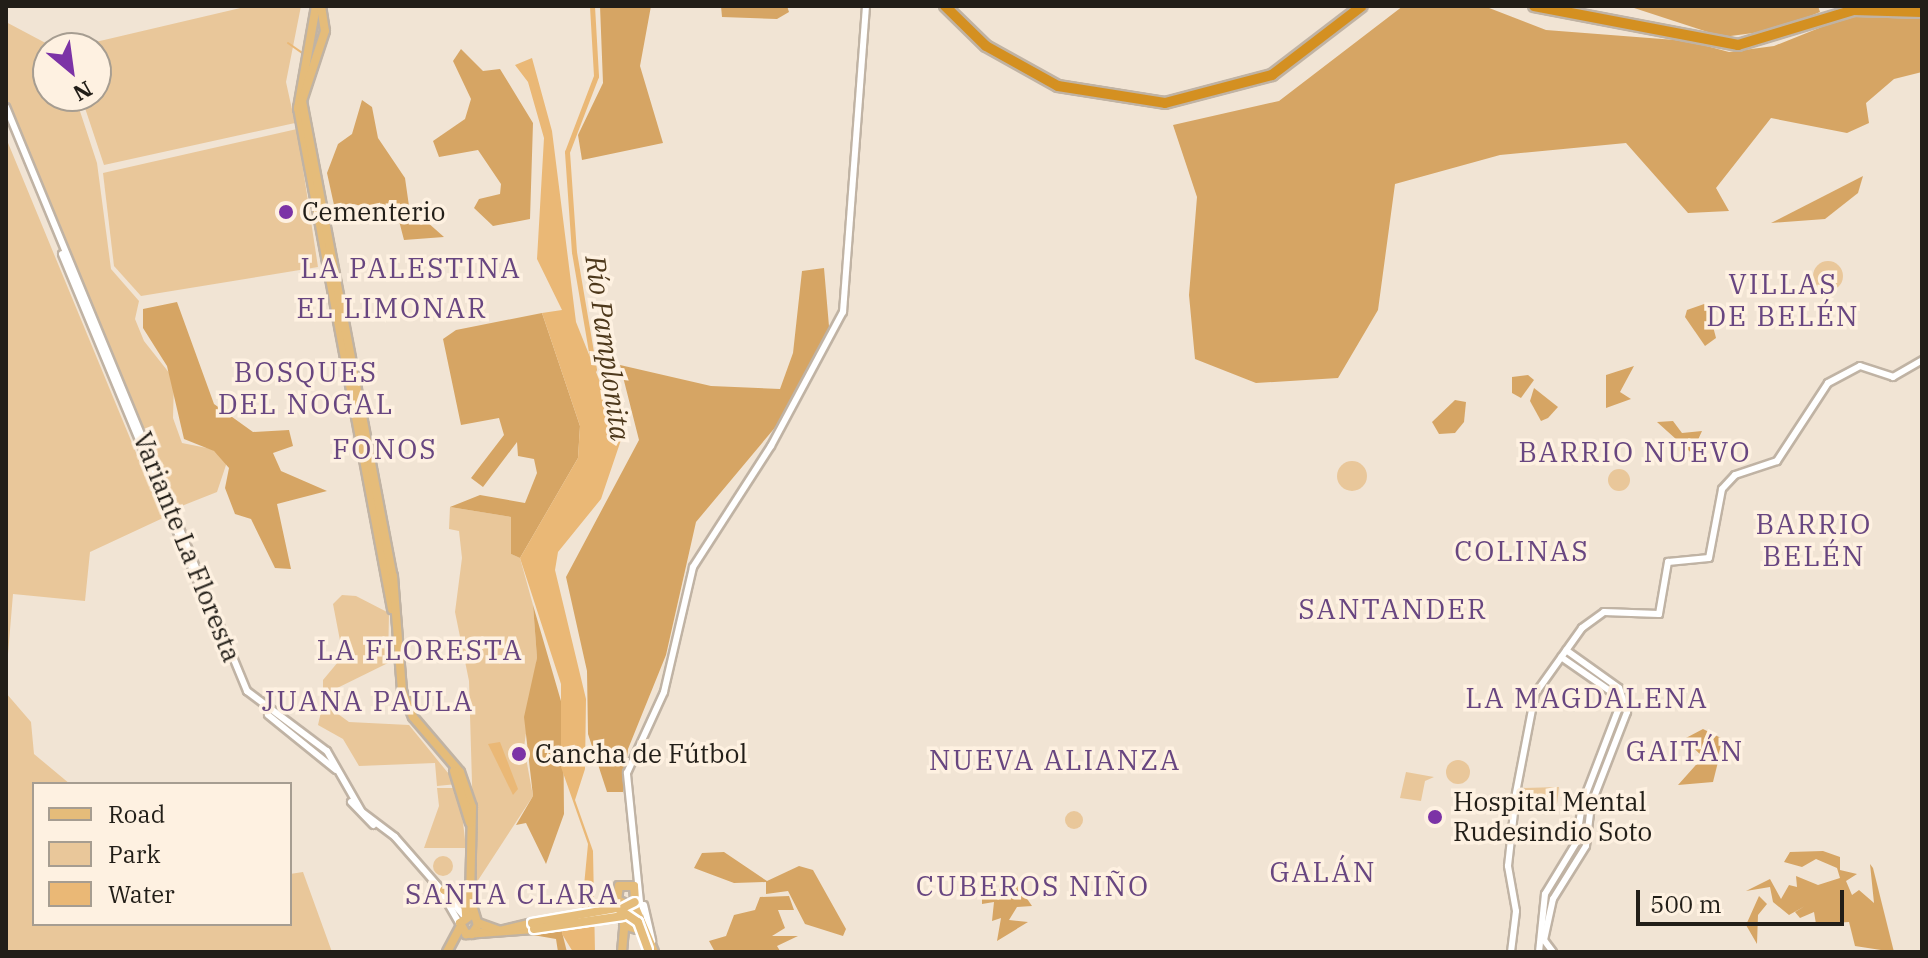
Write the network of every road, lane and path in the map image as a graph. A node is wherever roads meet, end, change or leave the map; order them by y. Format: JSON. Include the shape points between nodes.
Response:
{"nodes":[{"id":1,"x":319,"y":6,"type":"edge"},
{"id":2,"x":866,"y":6,"type":"edge"},
{"id":3,"x":945,"y":6,"type":"edge"},
{"id":4,"x":1362,"y":6,"type":"edge"},
{"id":5,"x":1534,"y":6,"type":"edge"},
{"id":6,"x":1922,"y":12,"type":"edge"},
{"id":7,"x":310,"y":37,"type":"junction"},
{"id":8,"x":322,"y":40,"type":"junction"},
{"id":9,"x":305,"y":66,"type":"junction"},
{"id":10,"x":6,"y":107,"type":"edge"},
{"id":11,"x":6,"y":118,"type":"edge"},
{"id":12,"x":19,"y":143,"type":"junction"},
{"id":13,"x":1922,"y":360,"type":"edge"},
{"id":14,"x":1564,"y":654,"type":"junction"},
{"id":15,"x":290,"y":727,"type":"junction"},
{"id":16,"x":469,"y":886,"type":"junction"},
{"id":17,"x":444,"y":890,"type":"junction"},
{"id":18,"x":642,"y":893,"type":"junction"},
{"id":19,"x":465,"y":898,"type":"junction"},
{"id":20,"x":617,"y":908,"type":"junction"},
{"id":21,"x":637,"y":910,"type":"junction"},
{"id":22,"x":605,"y":915,"type":"junction"},
{"id":23,"x":624,"y":925,"type":"junction"},
{"id":24,"x":533,"y":926,"type":"junction"},
{"id":25,"x":466,"y":927,"type":"junction"},
{"id":26,"x":636,"y":929,"type":"junction"},
{"id":27,"x":623,"y":949,"type":"edge"},
{"id":28,"x":649,"y":951,"type":"edge"},
{"id":29,"x":450,"y":952,"type":"edge"},
{"id":30,"x":1511,"y":952,"type":"edge"},
{"id":31,"x":1539,"y":952,"type":"edge"},
{"id":32,"x":1553,"y":952,"type":"edge"}],
"edges":[{"from":1,"to":7,"type":"main road"},
{"from":1,"to":8,"type":"main road"},
{"from":2,"to":18,"type":"main road","via":[[843,312],[779,433],[693,567],[664,692],[627,773]]},
{"from":3,"to":4,"type":"highway","via":[[986,46],[1058,86],[1165,103],[1272,75]]},
{"from":5,"to":6,"type":"highway","via":[[1738,45],[1854,10]]},
{"from":7,"to":8,"type":"main road"},
{"from":7,"to":9,"type":"main road"},
{"from":8,"to":9,"type":"main road"},
{"from":9,"to":16,"type":"main road","via":[[298,108],[376,501],[397,692],[412,724],[455,772],[473,842]]},
{"from":10,"to":12,"type":"main road","name":"Variante La Floresta"},
{"from":11,"to":12,"type":"main road","name":"Variante La Floresta"},
{"from":12,"to":15,"type":"main road","name":"Variante La Floresta","via":[[250,702]]},
{"from":13,"to":14,"type":"main road","via":[[1893,377],[1860,366],[1813,397],[1787,452],[1766,467],[1735,475],[1722,489],[1714,519],[1718,541],[1701,564],[1668,562],[1665,605],[1654,617],[1599,613]]},
{"from":14,"to":30,"type":"main road","via":[[1539,696],[1515,798],[1508,866],[1516,911]]},
{"from":14,"to":31,"type":"main road","via":[[1618,703],[1576,843],[1543,898]]},
{"from":14,"to":32,"type":"main road","via":[[1619,688],[1628,709],[1591,805],[1586,846],[1553,899],[1544,940]]},
{"from":15,"to":17,"type":"main road","name":"Variante La Floresta","via":[[332,755],[362,812]]},
{"from":15,"to":25,"type":"main road","name":"Variante La Floresta","via":[[329,759],[359,815],[387,834]]},
{"from":16,"to":19,"type":"main road"},
{"from":16,"to":25,"type":"main road"},
{"from":17,"to":19,"type":"main road"},
{"from":17,"to":25,"type":"main road","name":"Variante La Floresta"},
{"from":18,"to":21,"type":"main road"},
{"from":18,"to":28,"type":"main road"},
{"from":19,"to":25,"type":"main road"},
{"from":20,"to":21,"type":"main road","bridge":true,"via":[[638,897],[628,882],[616,898]]},
{"from":20,"to":24,"type":"main road","bridge":true},
{"from":20,"to":28,"type":"main road","bridge":true,"via":[[638,922]]},
{"from":21,"to":23,"type":"main road"},
{"from":21,"to":26,"type":"main road"},
{"from":21,"to":28,"type":"main road"},
{"from":22,"to":24,"type":"main road","bridge":true},
{"from":22,"to":27,"type":"main road","via":[[620,925]]},
{"from":22,"to":28,"type":"main road","bridge":true,"via":[[630,920]]},
{"from":23,"to":26,"type":"main road"},
{"from":23,"to":27,"type":"main road"},
{"from":24,"to":25,"type":"main road"},
{"from":25,"to":29,"type":"main road"},
{"from":26,"to":27,"type":"main road"}]}
